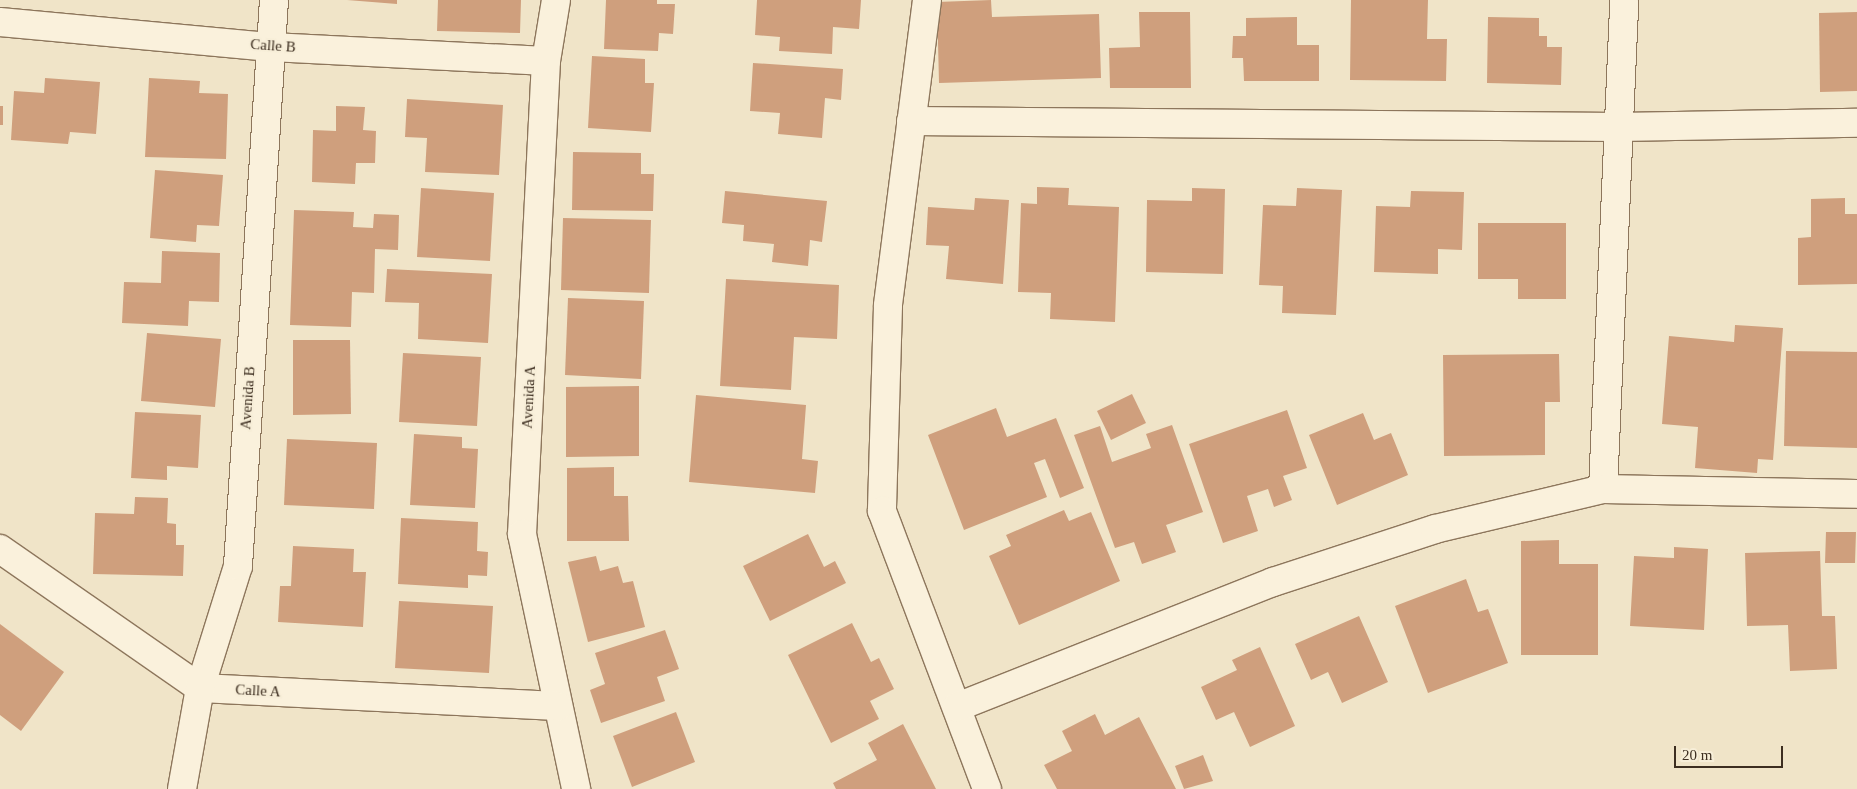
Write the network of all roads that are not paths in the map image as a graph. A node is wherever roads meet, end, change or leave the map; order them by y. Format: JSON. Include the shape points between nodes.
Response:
{"nodes":[{"id":1,"x":274,"y":0,"type":"edge"},
{"id":2,"x":556,"y":0,"type":"edge"},
{"id":3,"x":927,"y":0,"type":"edge"},
{"id":4,"x":1624,"y":0,"type":"edge"},
{"id":5,"x":0,"y":22,"type":"edge"},
{"id":6,"x":271,"y":47,"type":"junction"},
{"id":7,"x":546,"y":61,"type":"junction"},
{"id":8,"x":911,"y":121,"type":"junction"},
{"id":9,"x":1857,"y":123,"type":"edge"},
{"id":10,"x":1619,"y":127,"type":"junction"},
{"id":11,"x":1603,"y":489,"type":"junction"},
{"id":12,"x":1857,"y":494,"type":"edge"},
{"id":13,"x":0,"y":549,"type":"edge"},
{"id":14,"x":200,"y":688,"type":"junction"},
{"id":15,"x":558,"y":706,"type":"junction"},
{"id":16,"x":957,"y":707,"type":"junction"},
{"id":17,"x":182,"y":789,"type":"edge"},
{"id":18,"x":576,"y":789,"type":"edge"},
{"id":19,"x":987,"y":789,"type":"edge"}],
"edges":[{"from":1,"to":6,"type":"street","name":"Avenida B"},
{"from":2,"to":7,"type":"street","name":"Avenida A"},
{"from":3,"to":8,"type":"street"},
{"from":4,"to":10,"type":"street"},
{"from":5,"to":6,"type":"street","name":"Calle B"},
{"from":6,"to":7,"type":"street","name":"Calle B"},
{"from":6,"to":14,"type":"street","name":"Avenida B","via":[[238,566]]},
{"from":7,"to":15,"type":"street","name":"Avenida A","via":[[522,534]]},
{"from":8,"to":10,"type":"street"},
{"from":8,"to":16,"type":"street","via":[[888,306],[882,511]]},
{"from":9,"to":10,"type":"street"},
{"from":10,"to":11,"type":"street"},
{"from":11,"to":12,"type":"street"},
{"from":11,"to":16,"type":"street","via":[[1435,529],[1273,582]]},
{"from":13,"to":14,"type":"street"},
{"from":14,"to":15,"type":"street","name":"Calle A"},
{"from":14,"to":17,"type":"street","name":"Avenida B"},
{"from":15,"to":18,"type":"street","name":"Avenida A"},
{"from":16,"to":19,"type":"street"}]}
